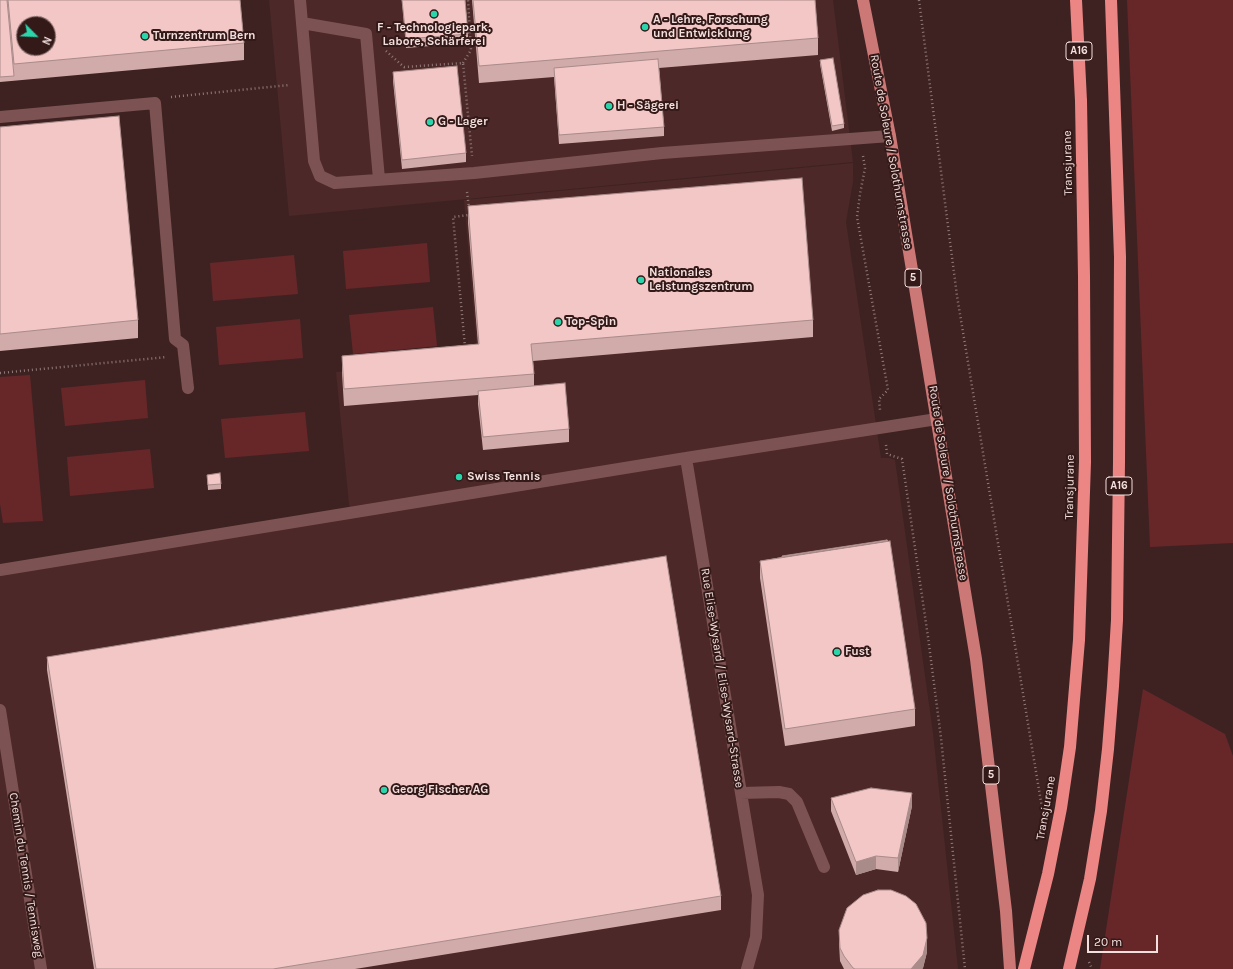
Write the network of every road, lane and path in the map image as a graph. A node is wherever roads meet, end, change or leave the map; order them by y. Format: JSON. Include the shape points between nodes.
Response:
{"nodes":[{"id":1,"x":300,"y":0,"type":"edge"},
{"id":2,"x":468,"y":0,"type":"edge"},
{"id":3,"x":863,"y":0,"type":"edge"},
{"id":4,"x":919,"y":0,"type":"edge"},
{"id":5,"x":1076,"y":0,"type":"edge"},
{"id":6,"x":1111,"y":0,"type":"edge"},
{"id":7,"x":302,"y":23,"type":"junction"},
{"id":8,"x":366,"y":34,"type":"junction"},
{"id":9,"x":463,"y":63,"type":"junction"},
{"id":10,"x":308,"y":83,"type":"junction"},
{"id":11,"x":155,"y":103,"type":"junction"},
{"id":12,"x":0,"y":117,"type":"edge"},
{"id":13,"x":890,"y":136,"type":"junction"},
{"id":14,"x":861,"y":138,"type":"junction"},
{"id":15,"x":470,"y":173,"type":"junction"},
{"id":16,"x":379,"y":179,"type":"junction"},
{"id":17,"x":468,"y":208,"type":"junction"},
{"id":18,"x":475,"y":208,"type":"edge"},
{"id":19,"x":175,"y":339,"type":"junction"},
{"id":20,"x":466,"y":354,"type":"edge"},
{"id":21,"x":0,"y":373,"type":"edge"},
{"id":22,"x":188,"y":388,"type":"dead end"},
{"id":23,"x":937,"y":419,"type":"junction"},
{"id":24,"x":883,"y":428,"type":"junction"},
{"id":25,"x":686,"y":458,"type":"junction"},
{"id":26,"x":0,"y":570,"type":"edge"},
{"id":27,"x":0,"y":710,"type":"edge"},
{"id":28,"x":741,"y":793,"type":"junction"},
{"id":29,"x":1042,"y":812,"type":"dead end"},
{"id":30,"x":824,"y":867,"type":"dead end"},
{"id":31,"x":1087,"y":954,"type":"dead end"},
{"id":32,"x":41,"y":969,"type":"edge"},
{"id":33,"x":747,"y":969,"type":"edge"},
{"id":34,"x":965,"y":969,"type":"edge"},
{"id":35,"x":1010,"y":969,"type":"edge"},
{"id":36,"x":1024,"y":969,"type":"edge"},
{"id":37,"x":1069,"y":969,"type":"edge"},
{"id":38,"x":1092,"y":969,"type":"edge"}],
"edges":[{"from":1,"to":7,"type":"street"},
{"from":2,"to":9,"type":"path","via":[[471,50]]},
{"from":3,"to":13,"type":"main road","name":"Route de Soleure / Solothurnstrasse","number":"5"},
{"from":4,"to":29,"type":"path","via":[[957,296]]},
{"from":5,"to":36,"type":"highway","name":"Transjurane","number":"A16","bridge":true,"via":[[1081,101],[1084,292],[1084,470],[1080,633],[1070,747],[1061,808],[1048,874]]},
{"from":6,"to":37,"type":"highway","number":"A16","bridge":true,"via":[[1120,257],[1116,628],[1108,749],[1100,811],[1090,879]]},
{"from":7,"to":8,"type":"street"},
{"from":7,"to":10,"type":"street"},
{"from":8,"to":9,"type":"path","via":[[404,67]]},
{"from":8,"to":16,"type":"street"},
{"from":9,"to":15,"type":"path"},
{"from":10,"to":11,"type":"path","via":[[163,98]]},
{"from":10,"to":16,"type":"street","via":[[314,161],[320,176],[335,183]]},
{"from":11,"to":12,"type":"street"},
{"from":11,"to":19,"type":"street"},
{"from":13,"to":14,"type":"street"},
{"from":13,"to":23,"type":"main road","name":"Route de Soleure / Solothurnstrasse","number":"5"},
{"from":14,"to":15,"type":"street","via":[[662,153]]},
{"from":14,"to":24,"type":"path","via":[[865,168],[857,217],[888,390],[879,399]]},
{"from":15,"to":16,"type":"street"},
{"from":15,"to":17,"type":"path"},
{"from":17,"to":18,"type":"path"},
{"from":17,"to":20,"type":"path","via":[[469,215],[454,217]]},
{"from":19,"to":21,"type":"path","via":[[176,356]]},
{"from":19,"to":22,"type":"street","via":[[183,345]]},
{"from":23,"to":24,"type":"street"},
{"from":23,"to":35,"type":"main road","name":"Route de Soleure / Solothurnstrasse","number":"5","via":[[983,705]]},
{"from":24,"to":25,"type":"street"},
{"from":24,"to":34,"type":"path","via":[[887,454],[902,459],[941,738]]},
{"from":25,"to":26,"type":"street"},
{"from":25,"to":28,"type":"street","name":"Rue Elise-Wysard / Elise-Wysard-Strasse"},
{"from":27,"to":32,"type":"street","name":"Chemin du Tennis / Tennisweg"},
{"from":28,"to":30,"type":"street","name":"Rue Elise-Wysard / Elise-Wysard-Strasse","via":[[789,794],[797,802]]},
{"from":28,"to":33,"type":"street","via":[[758,895],[756,937]]},
{"from":31,"to":38,"type":"path"}]}
